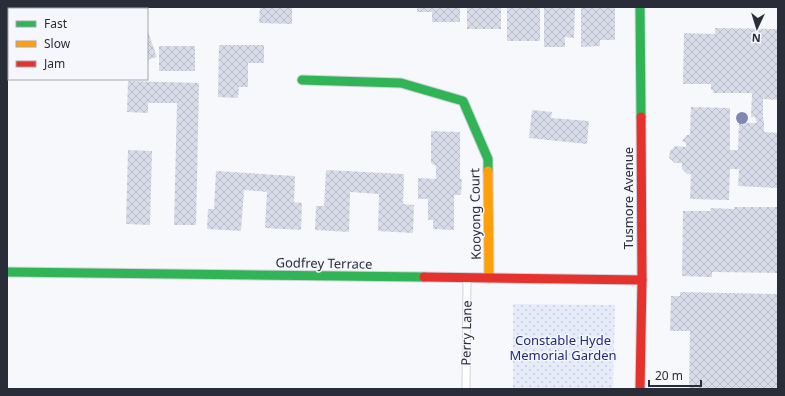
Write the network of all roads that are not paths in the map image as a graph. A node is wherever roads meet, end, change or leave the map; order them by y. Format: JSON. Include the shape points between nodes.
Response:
{"nodes":[{"id":1,"x":640,"y":7,"type":"edge"},
{"id":2,"x":302,"y":80,"type":"dead end"},
{"id":3,"x":7,"y":272,"type":"edge"},
{"id":4,"x":467,"y":278,"type":"junction"},
{"id":5,"x":489,"y":278,"type":"junction"},
{"id":6,"x":642,"y":280,"type":"junction"},
{"id":7,"x":466,"y":389,"type":"edge"},
{"id":8,"x":640,"y":389,"type":"edge"}],
"edges":[{"from":1,"to":6,"type":"street","name":"Tusmore Avenue"},
{"from":2,"to":5,"type":"street","name":"Kooyong Court","via":[[401,83],[463,101],[488,159]]},
{"from":3,"to":4,"type":"street","name":"Godfrey Terrace"},
{"from":4,"to":5,"type":"street","name":"Godfrey Terrace"},
{"from":4,"to":7,"type":"lane","name":"Perry Lane"},
{"from":5,"to":6,"type":"street","name":"Godfrey Terrace"},
{"from":6,"to":8,"type":"street","name":"Tusmore Avenue"}]}
